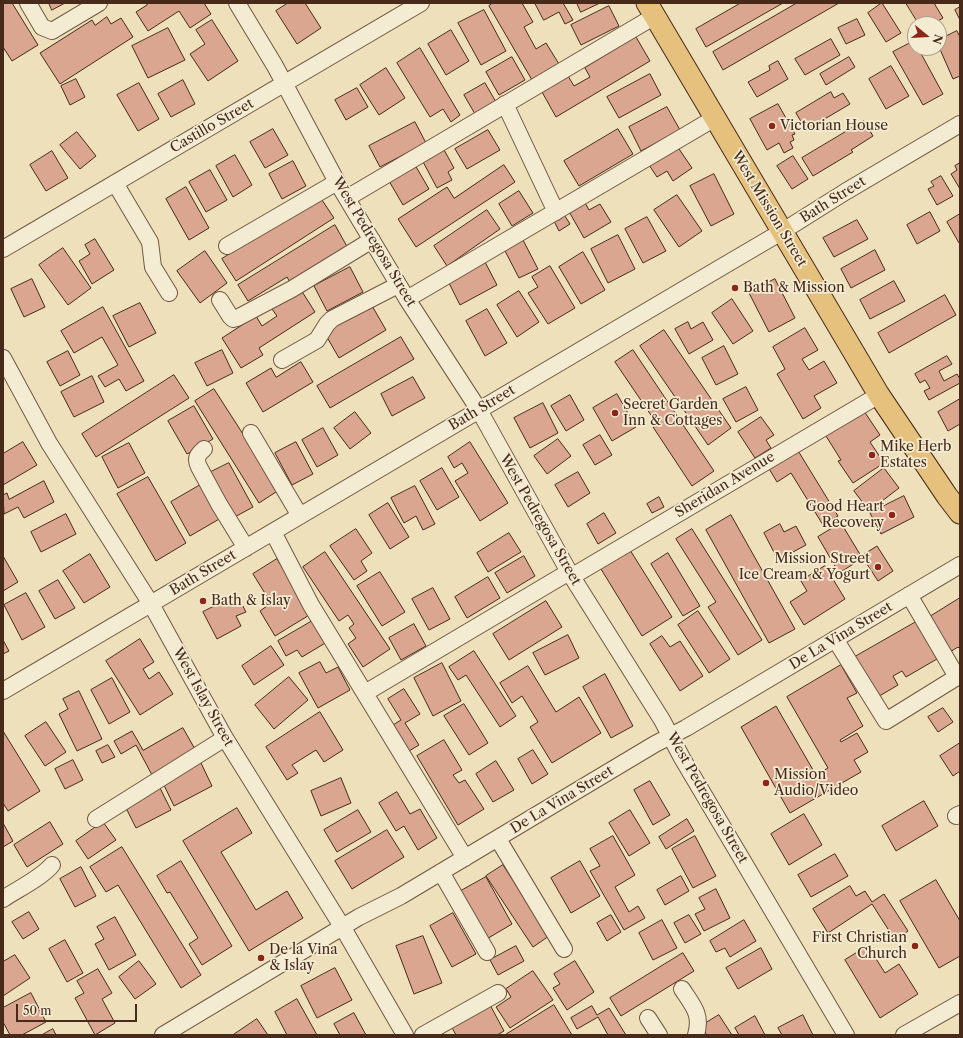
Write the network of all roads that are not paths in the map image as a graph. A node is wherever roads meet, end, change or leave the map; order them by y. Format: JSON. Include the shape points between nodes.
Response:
{"nodes":[{"id":1,"x":28,"y":3,"type":"edge"},
{"id":2,"x":99,"y":3,"type":"edge"},
{"id":3,"x":237,"y":3,"type":"edge"},
{"id":4,"x":421,"y":3,"type":"edge"},
{"id":5,"x":651,"y":10,"type":"edge"},
{"id":6,"x":283,"y":84,"type":"junction"},
{"id":7,"x":505,"y":104,"type":"junction"},
{"id":8,"x":715,"y":118,"type":"junction"},
{"id":9,"x":960,"y":124,"type":"edge"},
{"id":10,"x":337,"y":182,"type":"junction"},
{"id":11,"x":115,"y":183,"type":"junction"},
{"id":12,"x":347,"y":198,"type":"junction"},
{"id":13,"x":556,"y":212,"type":"junction"},
{"id":14,"x":783,"y":232,"type":"junction"},
{"id":15,"x":372,"y":240,"type":"junction"},
{"id":16,"x":226,"y":246,"type":"dead end"},
{"id":17,"x":3,"y":249,"type":"edge"},
{"id":18,"x":398,"y":285,"type":"junction"},
{"id":19,"x":168,"y":293,"type":"dead end"},
{"id":20,"x":407,"y":299,"type":"junction"},
{"id":21,"x":220,"y":300,"type":"dead end"},
{"id":22,"x":3,"y":358,"type":"edge"},
{"id":23,"x":282,"y":360,"type":"dead end"},
{"id":24,"x":879,"y":395,"type":"junction"},
{"id":25,"x":479,"y":410,"type":"junction"},
{"id":26,"x":251,"y":433,"type":"dead end"},
{"id":27,"x":204,"y":449,"type":"dead end"},
{"id":28,"x":960,"y":513,"type":"edge"},
{"id":29,"x":300,"y":516,"type":"junction"},
{"id":30,"x":273,"y":532,"type":"junction"},
{"id":31,"x":246,"y":548,"type":"junction"},
{"id":32,"x":960,"y":565,"type":"edge"},
{"id":33,"x":570,"y":574,"type":"junction"},
{"id":34,"x":909,"y":595,"type":"junction"},
{"id":35,"x":151,"y":604,"type":"junction"},
{"id":36,"x":835,"y":639,"type":"junction"},
{"id":37,"x":3,"y":691,"type":"edge"},
{"id":38,"x":365,"y":693,"type":"junction"},
{"id":39,"x":671,"y":737,"type":"junction"},
{"id":40,"x":225,"y":738,"type":"junction"},
{"id":41,"x":96,"y":819,"type":"dead end"},
{"id":42,"x":498,"y":839,"type":"junction"},
{"id":43,"x":465,"y":858,"type":"junction"},
{"id":44,"x":52,"y":865,"type":"dead end"},
{"id":45,"x":441,"y":872,"type":"junction"},
{"id":46,"x":3,"y":899,"type":"edge"},
{"id":47,"x":343,"y":928,"type":"junction"},
{"id":48,"x":564,"y":949,"type":"dead end"},
{"id":49,"x":487,"y":952,"type":"dead end"},
{"id":50,"x":682,"y":990,"type":"dead end"},
{"id":51,"x":498,"y":993,"type":"dead end"},
{"id":52,"x":960,"y":1003,"type":"edge"},
{"id":53,"x":648,"y":1018,"type":"dead end"},
{"id":54,"x":163,"y":1035,"type":"edge"},
{"id":55,"x":405,"y":1035,"type":"edge"},
{"id":56,"x":423,"y":1035,"type":"edge"},
{"id":57,"x":658,"y":1035,"type":"edge"},
{"id":58,"x":696,"y":1035,"type":"edge"},
{"id":59,"x":846,"y":1035,"type":"edge"},
{"id":60,"x":904,"y":1035,"type":"edge"}],
"edges":[{"from":1,"to":2,"type":"street","via":[[42,27],[52,32]]},
{"from":3,"to":6,"type":"street","name":"West Pedregosa Street"},
{"from":4,"to":6,"type":"street","name":"Castillo Street"},
{"from":5,"to":7,"type":"street"},
{"from":5,"to":8,"type":"main road","name":"West Mission Street"},
{"from":6,"to":10,"type":"street","name":"West Pedregosa Street","via":[[292,96]]},
{"from":6,"to":11,"type":"street","name":"Castillo Street"},
{"from":7,"to":12,"type":"street"},
{"from":7,"to":13,"type":"street"},
{"from":8,"to":13,"type":"street"},
{"from":8,"to":14,"type":"main road","name":"West Mission Street"},
{"from":9,"to":14,"type":"street","name":"Bath Street"},
{"from":10,"to":12,"type":"street","name":"West Pedregosa Street"},
{"from":10,"to":16,"type":"street"},
{"from":11,"to":17,"type":"street","name":"Castillo Street"},
{"from":11,"to":19,"type":"street","via":[[150,242],[153,267]]},
{"from":12,"to":15,"type":"street","name":"West Pedregosa Street"},
{"from":13,"to":20,"type":"street"},
{"from":14,"to":24,"type":"main road","name":"West Mission Street"},
{"from":14,"to":25,"type":"street","name":"Bath Street"},
{"from":15,"to":18,"type":"street","name":"West Pedregosa Street"},
{"from":15,"to":21,"type":"street","via":[[292,289],[237,318],[233,319],[230,316]]},
{"from":18,"to":20,"type":"street","name":"West Pedregosa Street"},
{"from":18,"to":23,"type":"street","via":[[332,320],[317,340]]},
{"from":20,"to":25,"type":"street","name":"West Pedregosa Street"},
{"from":22,"to":35,"type":"street","name":"West Islay Street","via":[[49,443]]},
{"from":24,"to":28,"type":"main road","name":"West Mission Street"},
{"from":24,"to":33,"type":"street","name":"Sheridan Avenue"},
{"from":25,"to":29,"type":"street","name":"Bath Street"},
{"from":25,"to":33,"type":"street","name":"West Pedregosa Street"},
{"from":26,"to":29,"type":"street"},
{"from":27,"to":31,"type":"street","via":[[198,454],[196,461]]},
{"from":29,"to":30,"type":"street","name":"Bath Street"},
{"from":30,"to":31,"type":"street","name":"Bath Street"},
{"from":30,"to":38,"type":"street","via":[[311,605]]},
{"from":31,"to":35,"type":"street","name":"Bath Street"},
{"from":32,"to":34,"type":"street","name":"De La Vina Street"},
{"from":33,"to":38,"type":"street","name":"Sheridan Avenue"},
{"from":33,"to":39,"type":"street","name":"West Pedregosa Street"},
{"from":34,"to":36,"type":"street","name":"De La Vina Street"},
{"from":34,"to":36,"type":"street","via":[[957,677],[886,721]]},
{"from":35,"to":37,"type":"street","name":"Bath Street"},
{"from":35,"to":40,"type":"street","name":"West Islay Street"},
{"from":36,"to":39,"type":"street","name":"De La Vina Street"},
{"from":38,"to":43,"type":"street"},
{"from":39,"to":42,"type":"street","name":"De La Vina Street","via":[[655,744]]},
{"from":39,"to":59,"type":"street","name":"West Pedregosa Street"},
{"from":40,"to":41,"type":"street"},
{"from":40,"to":47,"type":"street","name":"West Islay Street"},
{"from":42,"to":43,"type":"street","name":"De La Vina Street"},
{"from":42,"to":48,"type":"street"},
{"from":43,"to":45,"type":"street","name":"De La Vina Street"},
{"from":44,"to":46,"type":"street"},
{"from":45,"to":47,"type":"street","name":"De La Vina Street"},
{"from":45,"to":49,"type":"street"},
{"from":47,"to":54,"type":"street","name":"De La Vina Street"},
{"from":47,"to":55,"type":"street","name":"West Islay Street"},
{"from":50,"to":58,"type":"street","via":[[697,1012]]},
{"from":51,"to":56,"type":"street"},
{"from":52,"to":60,"type":"street"},
{"from":53,"to":57,"type":"street"}]}
